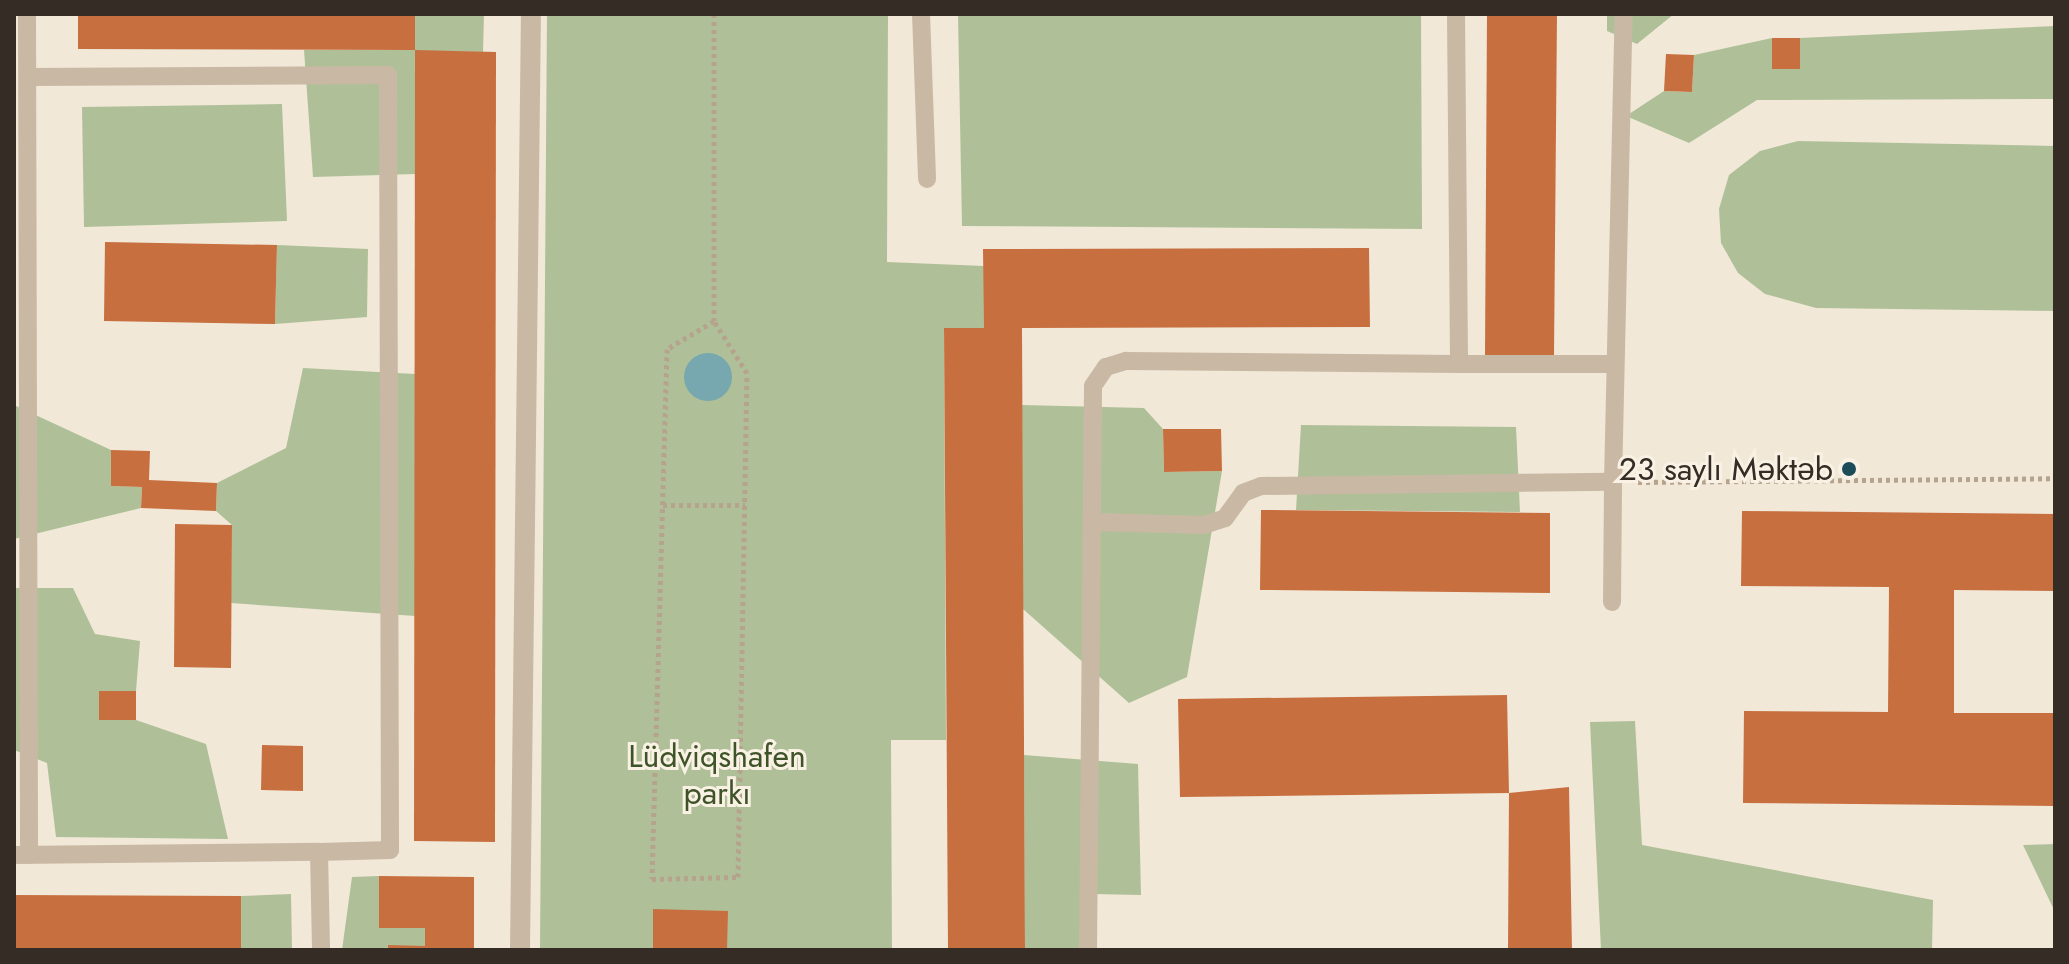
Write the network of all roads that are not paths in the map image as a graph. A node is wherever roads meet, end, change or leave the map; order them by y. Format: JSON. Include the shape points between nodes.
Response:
{"nodes":[{"id":1,"x":27,"y":14,"type":"edge"},
{"id":2,"x":531,"y":14,"type":"edge"},
{"id":3,"x":921,"y":14,"type":"edge"},
{"id":4,"x":1456,"y":14,"type":"edge"},
{"id":5,"x":1624,"y":14,"type":"edge"},
{"id":6,"x":28,"y":77,"type":"junction"},
{"id":7,"x":927,"y":179,"type":"dead end"},
{"id":8,"x":1459,"y":364,"type":"junction"},
{"id":9,"x":1615,"y":364,"type":"junction"},
{"id":10,"x":1613,"y":482,"type":"junction"},
{"id":11,"x":1095,"y":522,"type":"junction"},
{"id":12,"x":1612,"y":602,"type":"dead end"},
{"id":13,"x":319,"y":852,"type":"junction"},
{"id":14,"x":22,"y":855,"type":"edge"},
{"id":15,"x":321,"y":950,"type":"edge"},
{"id":16,"x":520,"y":950,"type":"edge"},
{"id":17,"x":1088,"y":950,"type":"edge"}],
"edges":[{"from":1,"to":6,"type":"lane"},
{"from":2,"to":16,"type":"street"},
{"from":3,"to":7,"type":"lane"},
{"from":4,"to":8,"type":"lane"},
{"from":5,"to":9,"type":"lane"},
{"from":6,"to":13,"type":"lane","via":[[388,75],[390,850]]},
{"from":6,"to":14,"type":"lane"},
{"from":8,"to":9,"type":"lane"},
{"from":8,"to":11,"type":"lane","via":[[1126,361],[1106,367],[1093,386]]},
{"from":9,"to":10,"type":"lane"},
{"from":10,"to":11,"type":"lane","via":[[1261,486],[1243,493],[1225,518],[1204,525]]},
{"from":10,"to":12,"type":"lane"},
{"from":11,"to":17,"type":"lane"},
{"from":13,"to":14,"type":"lane"},
{"from":13,"to":15,"type":"lane"}]}
